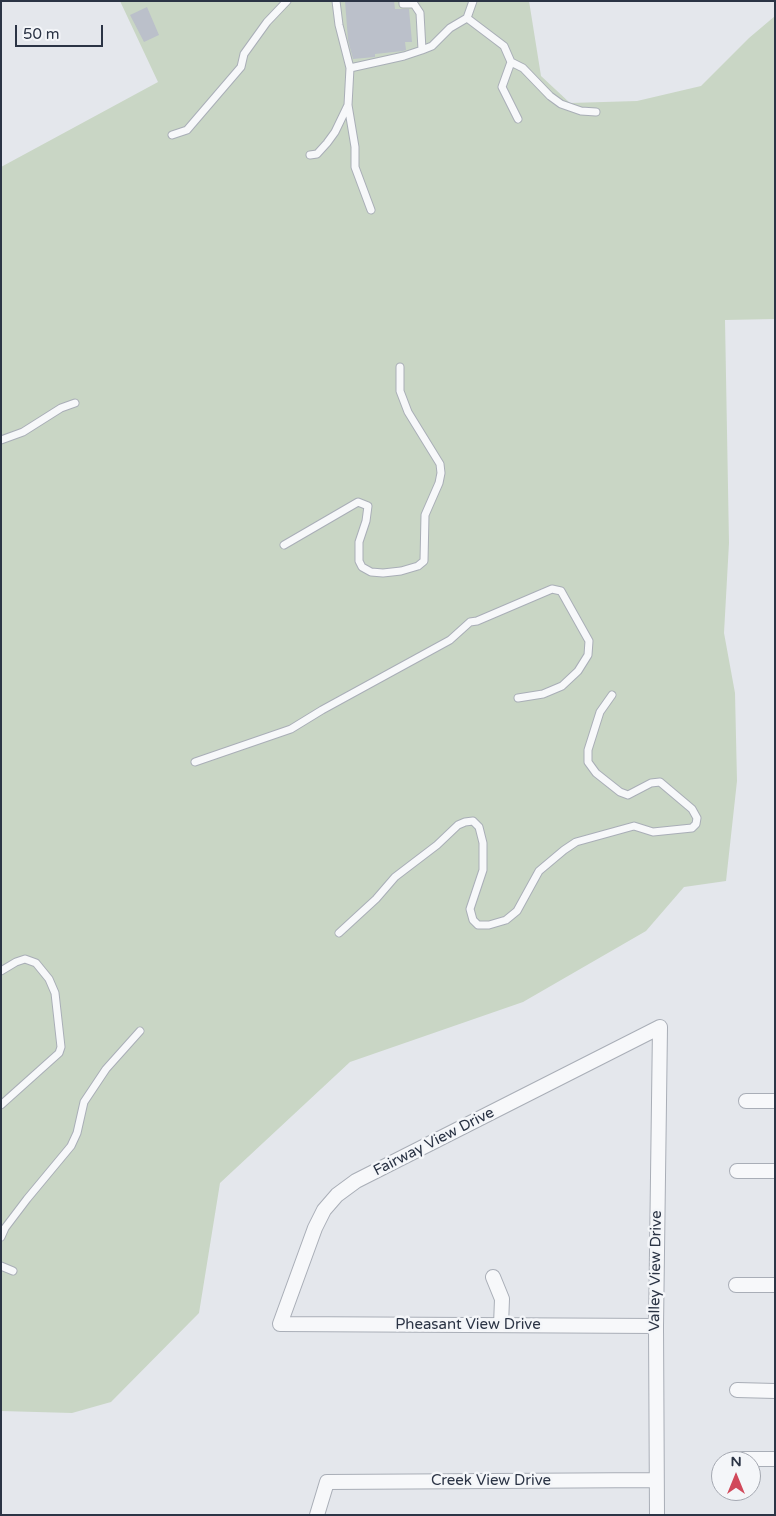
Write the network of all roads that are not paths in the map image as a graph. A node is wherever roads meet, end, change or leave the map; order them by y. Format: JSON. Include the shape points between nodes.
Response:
{"nodes":[{"id":1,"x":286,"y":1,"type":"edge"},
{"id":2,"x":336,"y":1,"type":"edge"},
{"id":3,"x":403,"y":1,"type":"edge"},
{"id":4,"x":473,"y":1,"type":"edge"},
{"id":5,"x":467,"y":18,"type":"junction"},
{"id":6,"x":422,"y":50,"type":"junction"},
{"id":7,"x":511,"y":62,"type":"junction"},
{"id":8,"x":350,"y":68,"type":"junction"},
{"id":9,"x":348,"y":105,"type":"junction"},
{"id":10,"x":596,"y":112,"type":"dead end"},
{"id":11,"x":518,"y":119,"type":"dead end"},
{"id":12,"x":172,"y":135,"type":"dead end"},
{"id":13,"x":310,"y":155,"type":"dead end"},
{"id":14,"x":371,"y":210,"type":"dead end"},
{"id":15,"x":400,"y":367,"type":"dead end"},
{"id":16,"x":75,"y":403,"type":"dead end"},
{"id":17,"x":1,"y":440,"type":"edge"},
{"id":18,"x":284,"y":546,"type":"dead end"},
{"id":19,"x":612,"y":695,"type":"dead end"},
{"id":20,"x":518,"y":698,"type":"dead end"},
{"id":21,"x":195,"y":762,"type":"dead end"},
{"id":22,"x":339,"y":933,"type":"dead end"},
{"id":23,"x":1,"y":971,"type":"edge"},
{"id":24,"x":660,"y":1027,"type":"joint"},
{"id":25,"x":140,"y":1031,"type":"dead end"},
{"id":26,"x":746,"y":1101,"type":"dead end"},
{"id":27,"x":775,"y":1101,"type":"edge"},
{"id":28,"x":1,"y":1105,"type":"edge"},
{"id":29,"x":737,"y":1171,"type":"dead end"},
{"id":30,"x":775,"y":1171,"type":"edge"},
{"id":31,"x":1,"y":1237,"type":"edge"},
{"id":32,"x":1,"y":1266,"type":"edge"},
{"id":33,"x":13,"y":1271,"type":"dead end"},
{"id":34,"x":493,"y":1278,"type":"dead end"},
{"id":35,"x":736,"y":1285,"type":"dead end"},
{"id":36,"x":775,"y":1285,"type":"edge"},
{"id":37,"x":280,"y":1324,"type":"joint"},
{"id":38,"x":501,"y":1325,"type":"junction"},
{"id":39,"x":656,"y":1326,"type":"junction"},
{"id":40,"x":736,"y":1390,"type":"dead end"},
{"id":41,"x":775,"y":1391,"type":"edge"},
{"id":42,"x":761,"y":1459,"type":"edge"},
{"id":43,"x":775,"y":1459,"type":"edge"},
{"id":44,"x":656,"y":1480,"type":"junction"},
{"id":45,"x":317,"y":1515,"type":"edge"},
{"id":46,"x":657,"y":1515,"type":"edge"}],
"edges":[{"from":1,"to":12,"type":"lane","via":[[244,54],[241,67],[187,130]]},
{"from":2,"to":8,"type":"lane"},
{"from":3,"to":6,"type":"lane","via":[[403,4],[414,4],[420,13]]},
{"from":4,"to":5,"type":"lane"},
{"from":5,"to":6,"type":"lane","via":[[450,28],[432,46]]},
{"from":5,"to":7,"type":"lane","via":[[504,46]]},
{"from":6,"to":8,"type":"lane"},
{"from":7,"to":10,"type":"lane","via":[[523,68],[561,104]]},
{"from":7,"to":11,"type":"lane","via":[[502,87]]},
{"from":8,"to":9,"type":"lane"},
{"from":9,"to":13,"type":"lane","via":[[327,144],[318,154]]},
{"from":9,"to":14,"type":"lane","via":[[355,167]]},
{"from":15,"to":18,"type":"lane","via":[[400,392],[408,412],[440,464],[441,472],[426,515],[424,561],[401,571],[383,573],[362,567],[358,562],[358,542],[368,506],[358,502]]},
{"from":16,"to":17,"type":"lane"},
{"from":19,"to":22,"type":"lane","via":[[600,712],[588,750],[588,762],[596,773],[628,795],[660,782],[692,809],[697,818],[692,828],[653,832],[634,826],[576,842],[539,871],[517,911],[506,920],[478,925],[470,909],[483,870],[483,843],[479,827],[473,822],[465,822],[395,877]]},
{"from":20,"to":21,"type":"lane","via":[[543,694],[562,686],[578,671],[588,655],[590,641],[561,591],[552,589],[470,622],[450,640],[291,729]]},
{"from":23,"to":28,"type":"lane","via":[[25,959],[36,964],[49,979],[55,993],[61,1047],[59,1053]]},
{"from":24,"to":37,"type":"street","name":"Fairway View Drive","via":[[356,1181],[337,1195],[314,1228]]},
{"from":24,"to":39,"type":"street","name":"Valley View Drive"},
{"from":25,"to":31,"type":"lane","via":[[106,1069],[84,1102],[71,1146],[27,1199]]},
{"from":26,"to":27,"type":"street"},
{"from":29,"to":30,"type":"street"},
{"from":32,"to":33,"type":"lane"},
{"from":34,"to":38,"type":"street","via":[[502,1298]]},
{"from":35,"to":36,"type":"street"},
{"from":37,"to":38,"type":"street","name":"Pheasant View Drive"},
{"from":38,"to":39,"type":"street","name":"Pheasant View Drive"},
{"from":39,"to":44,"type":"street","name":"Valley View Drive"},
{"from":40,"to":41,"type":"street"},
{"from":42,"to":43,"type":"street"},
{"from":44,"to":45,"type":"street","name":"Creek View Drive","via":[[327,1482]]},
{"from":44,"to":46,"type":"street","name":"Valley View Drive"}]}
